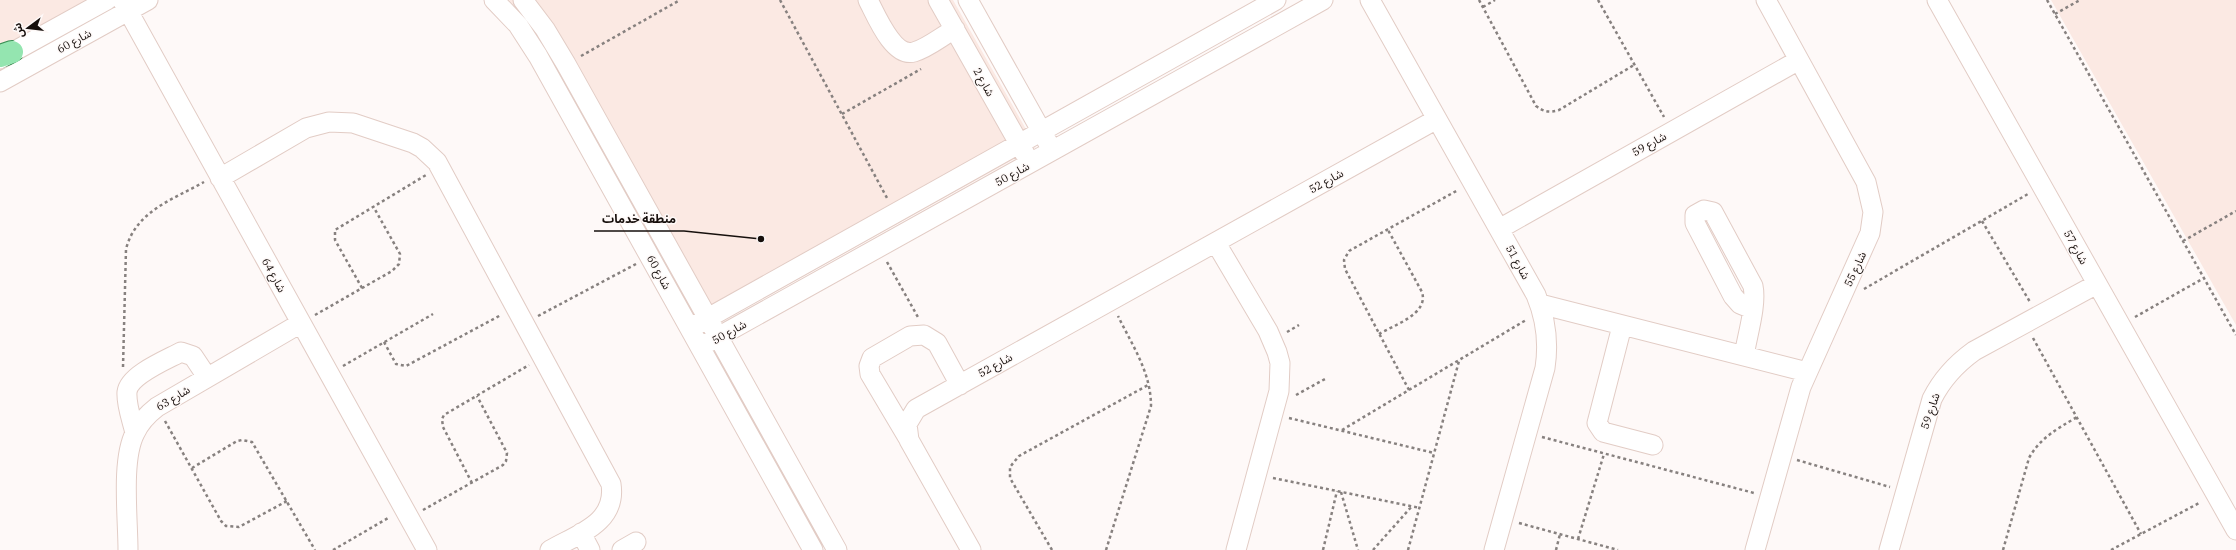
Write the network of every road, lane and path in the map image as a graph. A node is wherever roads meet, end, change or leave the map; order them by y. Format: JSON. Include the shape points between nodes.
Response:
{"nodes":[{"id":1,"x":107,"y":0,"type":"edge"},
{"id":2,"x":148,"y":0,"type":"edge"},
{"id":3,"x":494,"y":0,"type":"edge"},
{"id":4,"x":523,"y":0,"type":"edge"},
{"id":5,"x":680,"y":0,"type":"edge"},
{"id":6,"x":780,"y":0,"type":"edge"},
{"id":7,"x":868,"y":0,"type":"edge"},
{"id":8,"x":938,"y":0,"type":"edge"},
{"id":9,"x":968,"y":0,"type":"edge"},
{"id":10,"x":1276,"y":0,"type":"edge"},
{"id":11,"x":1323,"y":0,"type":"edge"},
{"id":12,"x":1370,"y":0,"type":"edge"},
{"id":13,"x":1479,"y":0,"type":"edge"},
{"id":14,"x":1495,"y":0,"type":"edge"},
{"id":15,"x":1598,"y":0,"type":"edge"},
{"id":16,"x":1766,"y":0,"type":"edge"},
{"id":17,"x":1938,"y":0,"type":"edge"},
{"id":18,"x":2047,"y":0,"type":"edge"},
{"id":19,"x":2080,"y":0,"type":"edge"},
{"id":20,"x":125,"y":6,"type":"edge"},
{"id":21,"x":1483,"y":7,"type":"junction"},
{"id":22,"x":2054,"y":14,"type":"junction"},
{"id":23,"x":954,"y":29,"type":"junction"},
{"id":24,"x":4,"y":56,"type":"edge"},
{"id":25,"x":1799,"y":60,"type":"junction"},
{"id":26,"x":566,"y":64,"type":"junction"},
{"id":27,"x":1634,"y":65,"type":"junction"},
{"id":28,"x":923,"y":68,"type":"dead end"},
{"id":29,"x":0,"y":82,"type":"edge"},
{"id":30,"x":842,"y":114,"type":"junction"},
{"id":31,"x":1437,"y":119,"type":"junction"},
{"id":32,"x":1042,"y":131,"type":"junction"},
{"id":33,"x":1672,"y":132,"type":"junction"},
{"id":34,"x":1019,"y":144,"type":"junction"},
{"id":35,"x":1053,"y":151,"type":"junction"},
{"id":36,"x":1030,"y":163,"type":"junction"},
{"id":37,"x":441,"y":167,"type":"junction"},
{"id":38,"x":219,"y":176,"type":"junction"},
{"id":39,"x":1472,"y":181,"type":"junction"},
{"id":40,"x":2042,"y":186,"type":"junction"},
{"id":41,"x":373,"y":206,"type":"junction"},
{"id":42,"x":2236,"y":211,"type":"edge"},
{"id":43,"x":895,"y":213,"type":"junction"},
{"id":44,"x":1982,"y":221,"type":"junction"},
{"id":45,"x":1499,"y":229,"type":"junction"},
{"id":46,"x":1388,"y":230,"type":"junction"},
{"id":47,"x":2183,"y":241,"type":"junction"},
{"id":48,"x":1216,"y":243,"type":"junction"},
{"id":49,"x":879,"y":248,"type":"junction"},
{"id":50,"x":650,"y":256,"type":"junction"},
{"id":51,"x":2204,"y":278,"type":"junction"},
{"id":52,"x":2097,"y":284,"type":"junction"},
{"id":53,"x":362,"y":288,"type":"junction"},
{"id":54,"x":1110,"y":301,"type":"junction"},
{"id":55,"x":1838,"y":304,"type":"junction"},
{"id":56,"x":516,"y":307,"type":"junction"},
{"id":57,"x":1541,"y":307,"type":"junction"},
{"id":58,"x":1752,"y":309,"type":"junction"},
{"id":59,"x":432,"y":314,"type":"dead end"},
{"id":60,"x":708,"y":318,"type":"junction"},
{"id":61,"x":2032,"y":320,"type":"junction"},
{"id":62,"x":301,"y":323,"type":"junction"},
{"id":63,"x":525,"y":323,"type":"junction"},
{"id":64,"x":2120,"y":325,"type":"junction"},
{"id":65,"x":1622,"y":326,"type":"junction"},
{"id":66,"x":690,"y":328,"type":"junction"},
{"id":67,"x":1379,"y":334,"type":"junction"},
{"id":68,"x":2236,"y":334,"type":"edge"},
{"id":69,"x":718,"y":337,"type":"junction"},
{"id":70,"x":929,"y":337,"type":"junction"},
{"id":71,"x":384,"y":342,"type":"junction"},
{"id":72,"x":700,"y":347,"type":"junction"},
{"id":73,"x":543,"y":356,"type":"junction"},
{"id":74,"x":1744,"y":356,"type":"junction"},
{"id":75,"x":1459,"y":360,"type":"junction"},
{"id":76,"x":1807,"y":372,"type":"junction"},
{"id":77,"x":329,"y":374,"type":"junction"},
{"id":78,"x":207,"y":377,"type":"junction"},
{"id":79,"x":1325,"y":379,"type":"dead end"},
{"id":80,"x":1150,"y":384,"type":"junction"},
{"id":81,"x":960,"y":385,"type":"junction"},
{"id":82,"x":128,"y":388,"type":"junction"},
{"id":83,"x":1409,"y":390,"type":"junction"},
{"id":84,"x":477,"y":396,"type":"junction"},
{"id":85,"x":157,"y":406,"type":"junction"},
{"id":86,"x":1274,"y":410,"type":"junction"},
{"id":87,"x":2077,"y":417,"type":"junction"},
{"id":88,"x":1342,"y":430,"type":"junction"},
{"id":89,"x":135,"y":432,"type":"junction"},
{"id":90,"x":1527,"y":434,"type":"junction"},
{"id":91,"x":909,"y":440,"type":"junction"},
{"id":92,"x":1653,"y":446,"type":"dead end"},
{"id":93,"x":1434,"y":453,"type":"junction"},
{"id":94,"x":1604,"y":454,"type":"junction"},
{"id":95,"x":1782,"y":455,"type":"junction"},
{"id":96,"x":192,"y":468,"type":"junction"},
{"id":97,"x":1257,"y":475,"type":"junction"},
{"id":98,"x":472,"y":483,"type":"junction"},
{"id":99,"x":1336,"y":491,"type":"junction"},
{"id":100,"x":1341,"y":492,"type":"junction"},
{"id":101,"x":1906,"y":492,"type":"junction"},
{"id":102,"x":2215,"y":494,"type":"junction"},
{"id":103,"x":1770,"y":497,"type":"junction"},
{"id":104,"x":287,"y":501,"type":"junction"},
{"id":105,"x":1412,"y":506,"type":"junction"},
{"id":106,"x":1420,"y":508,"type":"junction"},
{"id":107,"x":406,"y":513,"type":"junction"},
{"id":108,"x":1503,"y":518,"type":"junction"},
{"id":109,"x":2236,"y":530,"type":"edge"},
{"id":110,"x":581,"y":533,"type":"junction"},
{"id":111,"x":1560,"y":534,"type":"junction"},
{"id":112,"x":2141,"y":534,"type":"junction"},
{"id":113,"x":1578,"y":539,"type":"junction"},
{"id":114,"x":128,"y":550,"type":"edge"},
{"id":115,"x":315,"y":550,"type":"edge"},
{"id":116,"x":333,"y":550,"type":"edge"},
{"id":117,"x":426,"y":550,"type":"edge"},
{"id":118,"x":550,"y":550,"type":"edge"},
{"id":119,"x":590,"y":550,"type":"edge"},
{"id":120,"x":813,"y":550,"type":"edge"},
{"id":121,"x":838,"y":550,"type":"edge"},
{"id":122,"x":971,"y":550,"type":"edge"},
{"id":123,"x":1052,"y":550,"type":"edge"},
{"id":124,"x":1106,"y":550,"type":"edge"},
{"id":125,"x":1236,"y":550,"type":"edge"},
{"id":126,"x":1323,"y":550,"type":"edge"},
{"id":127,"x":1358,"y":550,"type":"edge"},
{"id":128,"x":1373,"y":550,"type":"edge"},
{"id":129,"x":1408,"y":550,"type":"edge"},
{"id":130,"x":1494,"y":550,"type":"edge"},
{"id":131,"x":1556,"y":550,"type":"edge"},
{"id":132,"x":1618,"y":550,"type":"edge"},
{"id":133,"x":1755,"y":550,"type":"edge"},
{"id":134,"x":1889,"y":550,"type":"edge"},
{"id":135,"x":2003,"y":550,"type":"edge"},
{"id":136,"x":2111,"y":550,"type":"edge"}],
"edges":[{"from":1,"to":24,"type":"street","name":"شارع 60"},
{"from":2,"to":20,"type":"street","name":"شارع 60"},
{"from":3,"to":50,"type":"street","name":"شارع 60","via":[[518,25],[538,56]]},
{"from":4,"to":26,"type":"street","name":"شارع 60","via":[[545,29]]},
{"from":5,"to":26,"type":"path"},
{"from":6,"to":30,"type":"path"},
{"from":7,"to":23,"type":"street","via":[[893,44],[901,51],[916,52]]},
{"from":8,"to":23,"type":"street","name":"شارع 2"},
{"from":9,"to":32,"type":"street"},
{"from":10,"to":32,"type":"street","name":"شارع 50"},
{"from":11,"to":35,"type":"street","name":"شارع 50"},
{"from":12,"to":31,"type":"street","name":"شارع 51"},
{"from":13,"to":21,"type":"path"},
{"from":14,"to":21,"type":"path"},
{"from":15,"to":27,"type":"path"},
{"from":16,"to":25,"type":"street","name":"شارع 55"},
{"from":17,"to":40,"type":"street","name":"شارع 57"},
{"from":18,"to":22,"type":"path"},
{"from":19,"to":22,"type":"path"},
{"from":20,"to":29,"type":"street","name":"شارع 60"},
{"from":20,"to":38,"type":"street","name":"شارع 64"},
{"from":21,"to":27,"type":"path","via":[[1536,106],[1544,111],[1559,110]]},
{"from":22,"to":47,"type":"path"},
{"from":23,"to":34,"type":"street","name":"شارع 2"},
{"from":25,"to":33,"type":"street","name":"شارع 59"},
{"from":25,"to":55,"type":"street","name":"شارع 55","via":[[1866,182],[1872,201],[1870,233]]},
{"from":26,"to":60,"type":"street","name":"شارع 60"},
{"from":27,"to":33,"type":"path"},
{"from":28,"to":30,"type":"path"},
{"from":30,"to":43,"type":"path"},
{"from":31,"to":39,"type":"street","name":"شارع 51"},
{"from":31,"to":48,"type":"street","name":"شارع 52"},
{"from":32,"to":34,"type":"street","name":"شارع 50"},
{"from":32,"to":35,"type":"street"},
{"from":33,"to":45,"type":"street","name":"شارع 59"},
{"from":34,"to":36,"type":"street","name":"شارع 2"},
{"from":34,"to":43,"type":"street","name":"شارع 50"},
{"from":35,"to":36,"type":"street","name":"شارع 50"},
{"from":36,"to":49,"type":"street","name":"شارع 50"},
{"from":37,"to":38,"type":"street","via":[[430,154],[412,143],[353,123],[329,122],[306,128]]},
{"from":37,"to":41,"type":"path"},
{"from":37,"to":56,"type":"street"},
{"from":38,"to":62,"type":"street","name":"شارع 64"},
{"from":38,"to":82,"type":"path","via":[[146,214],[133,229],[126,249],[122,373]]},
{"from":39,"to":45,"type":"street","name":"شارع 51"},
{"from":39,"to":46,"type":"path"},
{"from":40,"to":44,"type":"path"},
{"from":40,"to":52,"type":"street","name":"شارع 57"},
{"from":41,"to":53,"type":"path","via":[[400,254],[400,259],[396,268]]},
{"from":41,"to":53,"type":"path","via":[[336,228],[334,232],[335,240]]},
{"from":42,"to":47,"type":"path"},
{"from":43,"to":60,"type":"street","name":"شارع 50"},
{"from":44,"to":55,"type":"path"},
{"from":44,"to":61,"type":"path"},
{"from":45,"to":57,"type":"street","name":"شارع 51"},
{"from":46,"to":67,"type":"path","via":[[1422,292],[1423,302],[1419,311]]},
{"from":46,"to":67,"type":"path","via":[[1349,251],[1343,265]]},
{"from":47,"to":51,"type":"path"},
{"from":48,"to":54,"type":"street","name":"شارع 52"},
{"from":48,"to":86,"type":"street","via":[[1275,346],[1281,377]]},
{"from":49,"to":69,"type":"street","name":"شارع 50"},
{"from":49,"to":70,"type":"path"},
{"from":50,"to":63,"type":"path"},
{"from":50,"to":66,"type":"street","name":"شارع 60"},
{"from":51,"to":64,"type":"path"},
{"from":51,"to":68,"type":"path"},
{"from":52,"to":61,"type":"street","name":"شارع 59"},
{"from":52,"to":64,"type":"street","name":"شارع 57"},
{"from":53,"to":62,"type":"path"},
{"from":54,"to":80,"type":"path"},
{"from":54,"to":81,"type":"street","name":"شارع 52"},
{"from":55,"to":76,"type":"street","name":"شارع 55"},
{"from":56,"to":63,"type":"street"},
{"from":56,"to":71,"type":"path","via":[[406,366],[396,364]]},
{"from":57,"to":65,"type":"street"},
{"from":57,"to":75,"type":"path"},
{"from":57,"to":90,"type":"street","name":"شارع 51","via":[[1547,356]]},
{"from":58,"to":58,"type":"street","via":[[1752,280],[1713,212],[1704,210],[1695,215],[1695,223],[1733,296],[1740,304]]},
{"from":58,"to":74,"type":"street"},
{"from":59,"to":71,"type":"path"},
{"from":60,"to":66,"type":"street","name":"شارع 50"},
{"from":60,"to":69,"type":"street","name":"شارع 60"},
{"from":61,"to":87,"type":"path"},
{"from":61,"to":101,"type":"street","name":"شارع 59","via":[[1974,351],[1961,360],[1943,380],[1932,399]]},
{"from":62,"to":77,"type":"street","name":"شارع 64"},
{"from":62,"to":78,"type":"street","name":"شارع 63"},
{"from":63,"to":73,"type":"street"},
{"from":64,"to":102,"type":"street","name":"شارع 57"},
{"from":65,"to":74,"type":"street"},
{"from":65,"to":92,"type":"street","via":[[1597,423],[1603,432]]},
{"from":66,"to":72,"type":"street","name":"شارع 60"},
{"from":67,"to":83,"type":"path"},
{"from":69,"to":72,"type":"street","name":"شارع 50"},
{"from":69,"to":121,"type":"street","name":"شارع 60"},
{"from":70,"to":81,"type":"street","via":[[937,343]]},
{"from":70,"to":91,"type":"street","via":[[917,334],[910,336],[872,358],[869,366],[870,374]]},
{"from":71,"to":77,"type":"path"},
{"from":72,"to":120,"type":"street","name":"شارع 60"},
{"from":73,"to":84,"type":"path"},
{"from":73,"to":110,"type":"street","via":[[611,484],[611,503],[608,511],[596,524]]},
{"from":74,"to":76,"type":"street"},
{"from":75,"to":83,"type":"path"},
{"from":75,"to":93,"type":"path"},
{"from":76,"to":95,"type":"street","name":"شارع 55"},
{"from":77,"to":107,"type":"street","name":"شارع 64"},
{"from":78,"to":82,"type":"street","via":[[193,356],[181,352],[136,377]]},
{"from":78,"to":85,"type":"street","name":"شارع 63"},
{"from":79,"to":86,"type":"path"},
{"from":80,"to":123,"type":"path","via":[[1012,462],[1010,478]]},
{"from":80,"to":124,"type":"path","via":[[1149,415]]},
{"from":81,"to":91,"type":"street","name":"شارع 52","via":[[912,414],[906,430]]},
{"from":82,"to":89,"type":"street","via":[[128,401]]},
{"from":83,"to":88,"type":"path"},
{"from":84,"to":98,"type":"path","via":[[507,457],[503,465]]},
{"from":84,"to":98,"type":"path","via":[[444,415],[442,423]]},
{"from":85,"to":89,"type":"street","name":"شارع 63"},
{"from":85,"to":96,"type":"path"},
{"from":86,"to":88,"type":"path"},
{"from":86,"to":97,"type":"street"},
{"from":87,"to":112,"type":"path"},
{"from":87,"to":135,"type":"path","via":[[2047,435],[2034,448]]},
{"from":88,"to":93,"type":"path"},
{"from":89,"to":114,"type":"street","name":"شارع 63","via":[[128,462]]},
{"from":90,"to":94,"type":"path"},
{"from":90,"to":108,"type":"street","name":"شارع 51"},
{"from":91,"to":122,"type":"street"},
{"from":93,"to":106,"type":"path"},
{"from":94,"to":103,"type":"path"},
{"from":94,"to":113,"type":"path"},
{"from":95,"to":101,"type":"path"},
{"from":95,"to":103,"type":"street","name":"شارع 55"},
{"from":96,"to":104,"type":"path","via":[[221,521],[230,528],[239,527]]},
{"from":96,"to":104,"type":"path","via":[[237,441],[248,440],[256,446]]},
{"from":97,"to":99,"type":"path"},
{"from":97,"to":125,"type":"street"},
{"from":98,"to":107,"type":"path"},
{"from":99,"to":100,"type":"path"},
{"from":99,"to":126,"type":"path"},
{"from":100,"to":105,"type":"path"},
{"from":100,"to":127,"type":"path"},
{"from":101,"to":134,"type":"street","name":"شارع 59"},
{"from":102,"to":109,"type":"street","name":"شارع 57"},
{"from":102,"to":112,"type":"path"},
{"from":103,"to":133,"type":"street","name":"شارع 55"},
{"from":104,"to":115,"type":"path"},
{"from":105,"to":106,"type":"path"},
{"from":105,"to":128,"type":"path"},
{"from":106,"to":129,"type":"path"},
{"from":107,"to":116,"type":"path"},
{"from":107,"to":117,"type":"street","name":"شارع 64"},
{"from":108,"to":111,"type":"path"},
{"from":108,"to":130,"type":"street","name":"شارع 51"},
{"from":110,"to":118,"type":"street"},
{"from":110,"to":119,"type":"street"},
{"from":111,"to":113,"type":"path"},
{"from":111,"to":131,"type":"path"},
{"from":112,"to":136,"type":"path"},
{"from":113,"to":132,"type":"path"}]}
